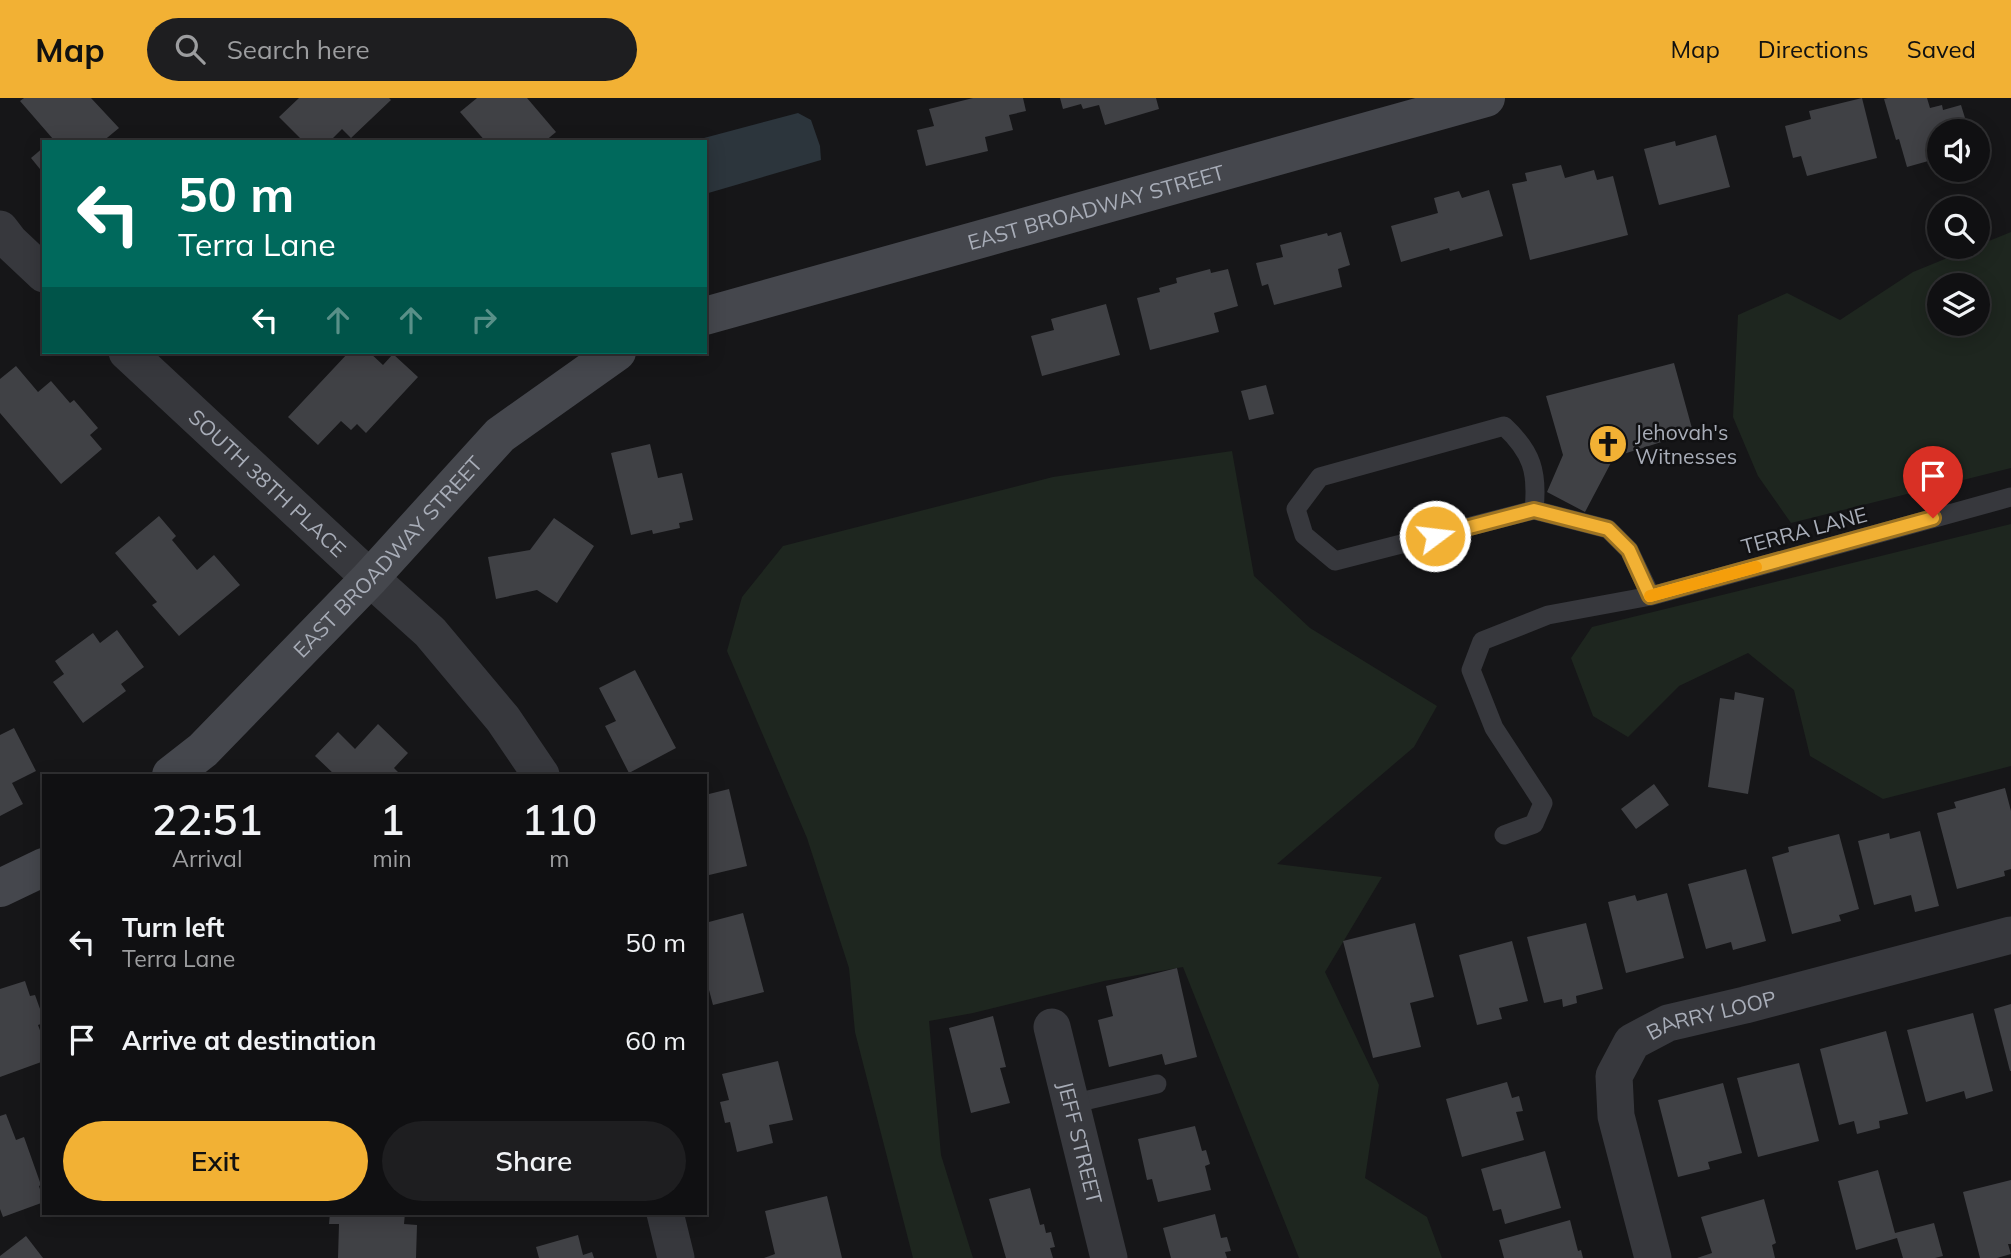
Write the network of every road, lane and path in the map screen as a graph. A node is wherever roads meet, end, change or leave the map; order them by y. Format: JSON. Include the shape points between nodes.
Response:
{"nodes":[{"id":1,"x":1486,"y":98,"type":"edge"},
{"id":2,"x":3,"y":240,"type":"edge"},
{"id":3,"x":42,"y":272,"type":"edge"},
{"id":4,"x":707,"y":315,"type":"edge"},
{"id":5,"x":129,"y":354,"type":"edge"},
{"id":6,"x":614,"y":354,"type":"edge"},
{"id":7,"x":2011,"y":497,"type":"edge"},
{"id":8,"x":1534,"y":510,"type":"junction"},
{"id":9,"x":370,"y":578,"type":"junction"},
{"id":10,"x":1650,"y":596,"type":"junction"},
{"id":11,"x":172,"y":774,"type":"edge"},
{"id":12,"x":540,"y":774,"type":"edge"},
{"id":13,"x":1504,"y":835,"type":"dead end"},
{"id":14,"x":41,"y":875,"type":"edge"},
{"id":15,"x":0,"y":888,"type":"edge"},
{"id":16,"x":2011,"y":935,"type":"edge"},
{"id":17,"x":1052,"y":1027,"type":"dead end"},
{"id":18,"x":1157,"y":1084,"type":"dead end"},
{"id":19,"x":1071,"y":1104,"type":"junction"},
{"id":20,"x":665,"y":1215,"type":"edge"},
{"id":21,"x":676,"y":1258,"type":"edge"},
{"id":22,"x":1109,"y":1258,"type":"edge"},
{"id":23,"x":1653,"y":1258,"type":"edge"}],
"edges":[{"from":1,"to":4,"type":"street","name":"EAST BROADWAY STREET"},
{"from":2,"to":3,"type":"street"},
{"from":5,"to":9,"type":"street","name":"SOUTH 38TH PLACE"},
{"from":6,"to":9,"type":"street","name":"EAST BROADWAY STREET","via":[[500,435]]},
{"from":7,"to":10,"type":"lane","name":"TERRA LANE"},
{"from":8,"to":8,"type":"lane","via":[[1537,486],[1530,461],[1519,440],[1504,426],[1320,477],[1296,509],[1304,535],[1335,561]]},
{"from":8,"to":10,"type":"lane","via":[[1608,529],[1629,550]]},
{"from":9,"to":11,"type":"street","name":"EAST BROADWAY STREET","via":[[202,750]]},
{"from":9,"to":12,"type":"street","name":"SOUTH 38TH PLACE","via":[[430,632],[503,719]]},
{"from":10,"to":13,"type":"lane","name":"TERRA LANE","via":[[1548,615],[1482,641],[1471,670],[1493,728],[1543,803],[1534,824]]},
{"from":14,"to":15,"type":"street"},
{"from":16,"to":23,"type":"street","name":"BARRY LOOP","via":[[1668,1023],[1632,1042],[1615,1076],[1616,1116]]},
{"from":17,"to":19,"type":"street","name":"JEFF STREET"},
{"from":18,"to":19,"type":"lane"},
{"from":19,"to":22,"type":"street","name":"JEFF STREET"},
{"from":20,"to":21,"type":"street"}]}
